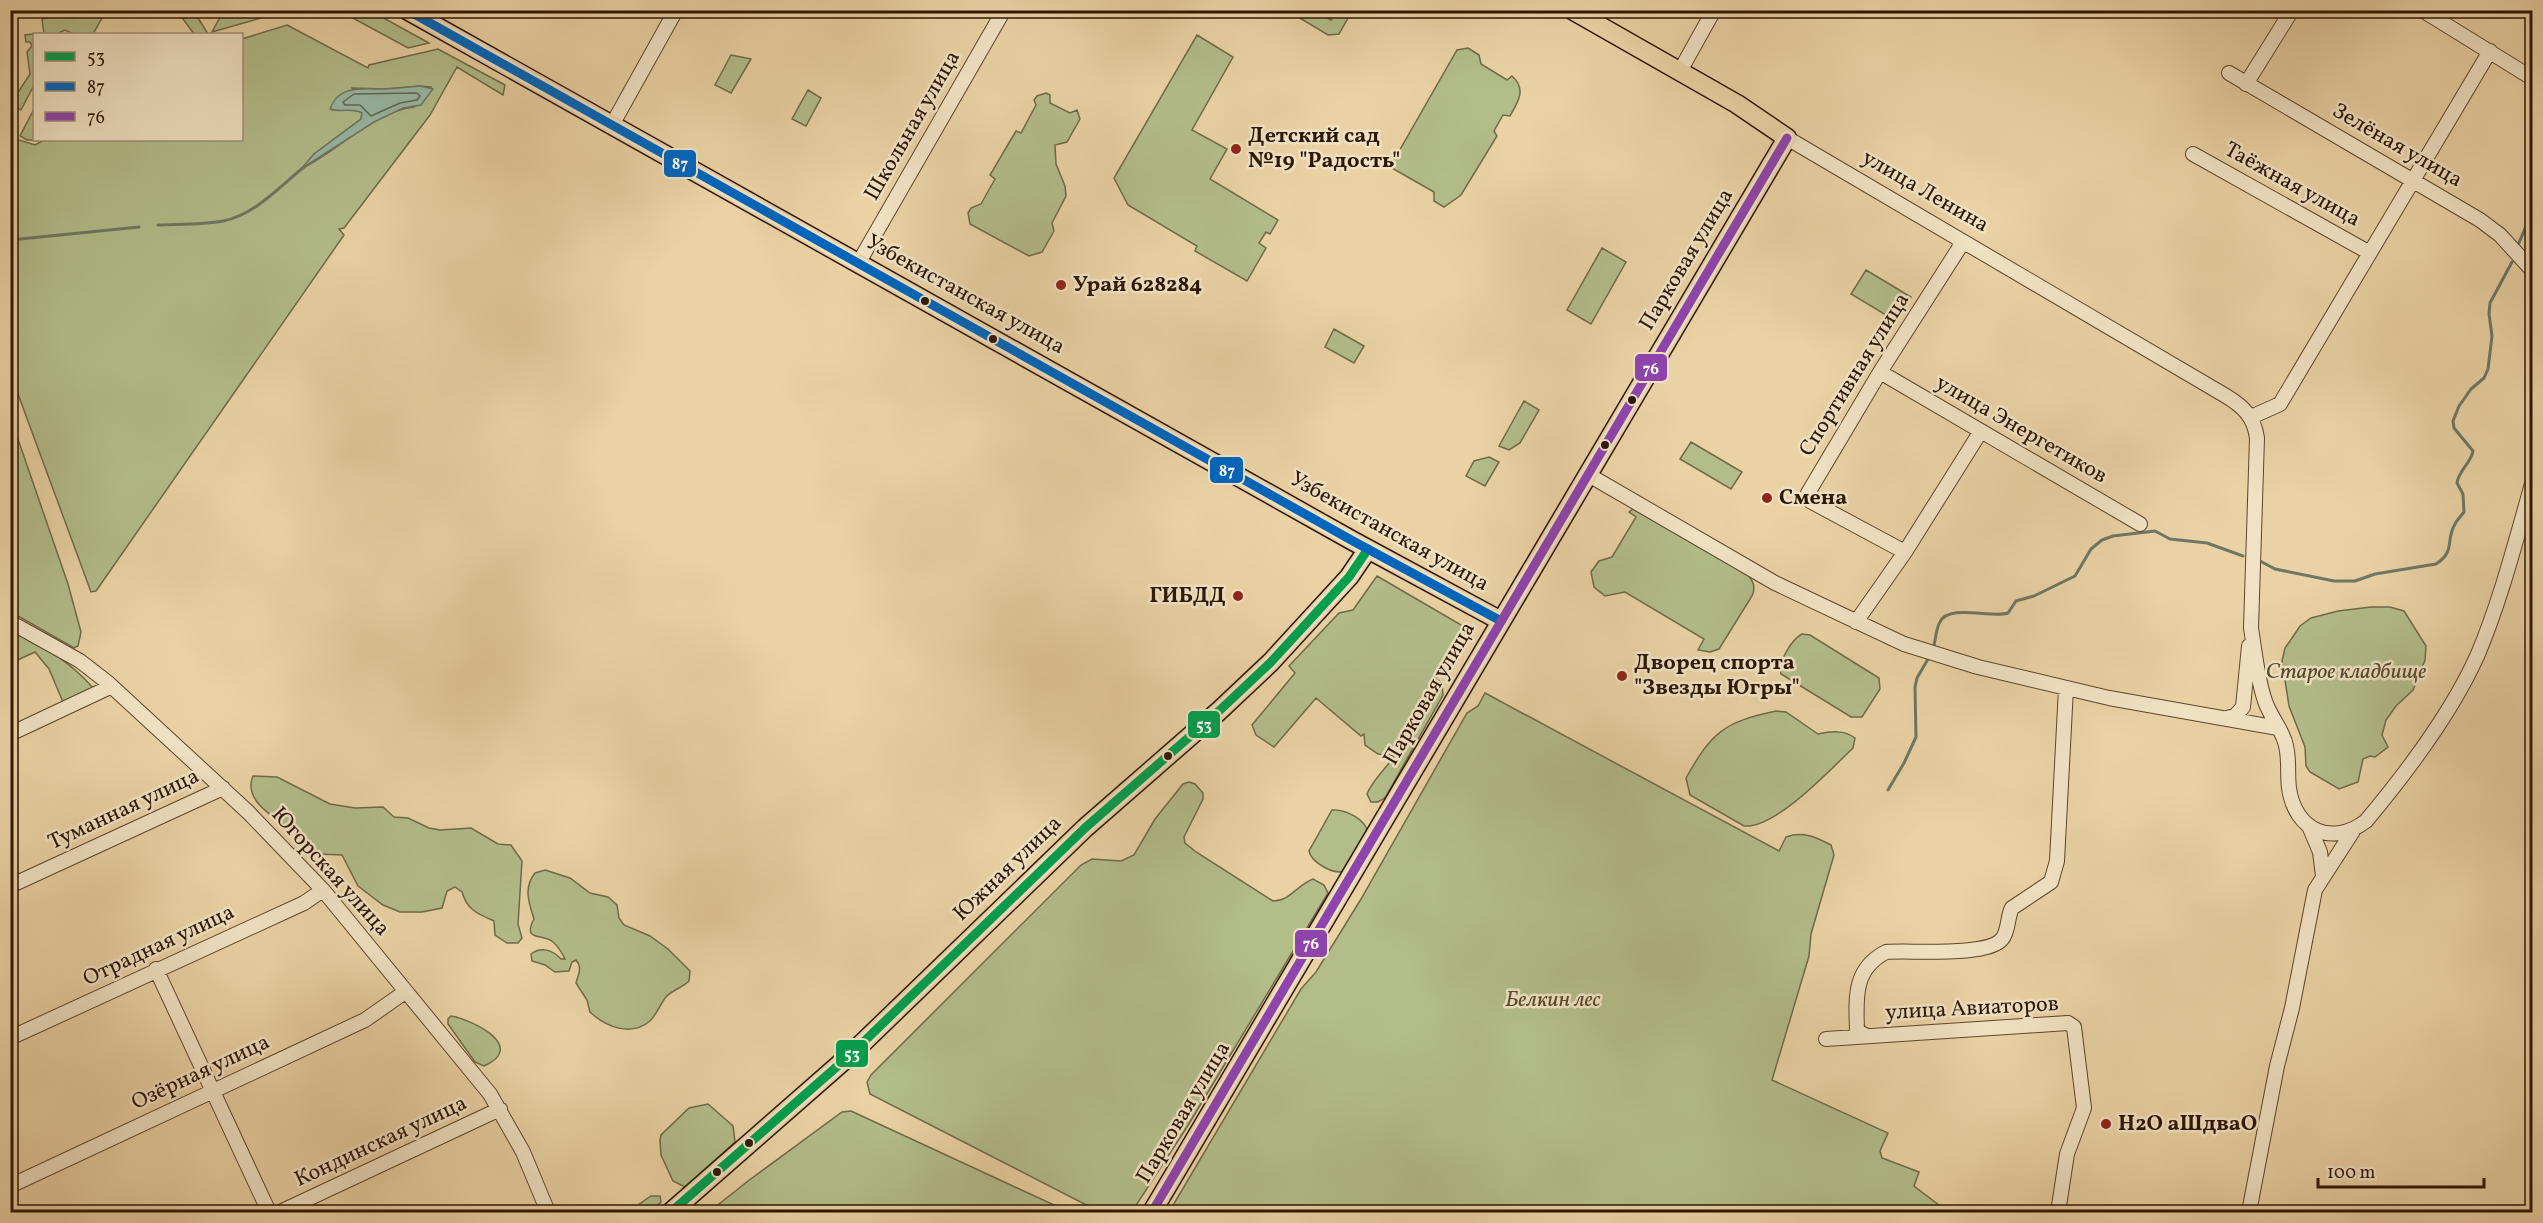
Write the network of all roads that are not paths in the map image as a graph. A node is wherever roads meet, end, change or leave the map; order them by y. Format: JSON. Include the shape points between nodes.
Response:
{"nodes":[{"id":1,"x":406,"y":10,"type":"edge"},
{"id":2,"x":676,"y":10,"type":"edge"},
{"id":3,"x":1004,"y":10,"type":"edge"},
{"id":4,"x":1572,"y":10,"type":"edge"},
{"id":5,"x":1714,"y":10,"type":"edge"},
{"id":6,"x":2292,"y":10,"type":"edge"},
{"id":7,"x":2422,"y":10,"type":"edge"},
{"id":8,"x":2490,"y":51,"type":"junction"},
{"id":9,"x":1680,"y":71,"type":"junction"},
{"id":10,"x":2229,"y":73,"type":"dead end"},
{"id":11,"x":2532,"y":78,"type":"edge"},
{"id":12,"x":2246,"y":84,"type":"junction"},
{"id":13,"x":612,"y":125,"type":"junction"},
{"id":14,"x":1786,"y":138,"type":"junction"},
{"id":15,"x":2193,"y":154,"type":"dead end"},
{"id":16,"x":2413,"y":179,"type":"junction"},
{"id":17,"x":1963,"y":242,"type":"junction"},
{"id":18,"x":2370,"y":253,"type":"junction"},
{"id":19,"x":859,"y":262,"type":"junction"},
{"id":20,"x":2532,"y":270,"type":"edge"},
{"id":21,"x":1880,"y":372,"type":"junction"},
{"id":22,"x":2251,"y":417,"type":"junction"},
{"id":23,"x":1981,"y":431,"type":"junction"},
{"id":24,"x":1587,"y":474,"type":"junction"},
{"id":25,"x":2532,"y":484,"type":"edge"},
{"id":26,"x":2140,"y":524,"type":"dead end"},
{"id":27,"x":1368,"y":549,"type":"junction"},
{"id":28,"x":1905,"y":552,"type":"junction"},
{"id":29,"x":1501,"y":621,"type":"junction"},
{"id":30,"x":10,"y":622,"type":"edge"},
{"id":31,"x":1856,"y":622,"type":"junction"},
{"id":32,"x":2251,"y":628,"type":"junction"},
{"id":33,"x":110,"y":687,"type":"junction"},
{"id":34,"x":2066,"y":688,"type":"junction"},
{"id":35,"x":2224,"y":719,"type":"junction"},
{"id":36,"x":2278,"y":728,"type":"junction"},
{"id":37,"x":10,"y":734,"type":"edge"},
{"id":38,"x":223,"y":788,"type":"junction"},
{"id":39,"x":2308,"y":825,"type":"junction"},
{"id":40,"x":2353,"y":831,"type":"junction"},
{"id":41,"x":2323,"y":876,"type":"junction"},
{"id":42,"x":10,"y":886,"type":"edge"},
{"id":43,"x":323,"y":890,"type":"junction"},
{"id":44,"x":156,"y":969,"type":"junction"},
{"id":45,"x":405,"y":992,"type":"junction"},
{"id":46,"x":1867,"y":1036,"type":"junction"},
{"id":47,"x":10,"y":1038,"type":"edge"},
{"id":48,"x":1826,"y":1039,"type":"dead end"},
{"id":49,"x":211,"y":1091,"type":"junction"},
{"id":50,"x":500,"y":1109,"type":"junction"},
{"id":51,"x":10,"y":1186,"type":"edge"},
{"id":52,"x":677,"y":1209,"type":"edge"},
{"id":53,"x":268,"y":1212,"type":"edge"},
{"id":54,"x":280,"y":1212,"type":"edge"},
{"id":55,"x":548,"y":1212,"type":"edge"},
{"id":56,"x":1152,"y":1212,"type":"edge"},
{"id":57,"x":2058,"y":1212,"type":"edge"},
{"id":58,"x":2250,"y":1212,"type":"edge"}],
"edges":[{"from":1,"to":13,"type":"main road","name":"Узбекистанская улица"},
{"from":2,"to":13,"type":"street"},
{"from":3,"to":19,"type":"street","name":"Школьная улица"},
{"from":4,"to":9,"type":"main road","name":"улица Ленина"},
{"from":5,"to":9,"type":"street"},
{"from":6,"to":12,"type":"street"},
{"from":7,"to":8,"type":"street"},
{"from":8,"to":11,"type":"street"},
{"from":8,"to":16,"type":"street"},
{"from":9,"to":14,"type":"main road","name":"улица Ленина"},
{"from":10,"to":12,"type":"street","name":"Зелёная улица"},
{"from":12,"to":16,"type":"street","name":"Зелёная улица"},
{"from":13,"to":19,"type":"main road","name":"Узбекистанская улица"},
{"from":14,"to":17,"type":"street","name":"улица Ленина"},
{"from":14,"to":24,"type":"main road","name":"Парковая улица"},
{"from":15,"to":18,"type":"street","name":"Таёжная улица"},
{"from":16,"to":18,"type":"street"},
{"from":16,"to":20,"type":"street","name":"Зелёная улица","via":[[2494,230]]},
{"from":17,"to":21,"type":"street","name":"Спортивная улица"},
{"from":17,"to":22,"type":"street","name":"улица Ленина","via":[[2240,404]]},
{"from":18,"to":22,"type":"street","via":[[2280,404]]},
{"from":19,"to":27,"type":"main road","name":"Узбекистанская улица"},
{"from":21,"to":23,"type":"street","name":"улица Энергетиков"},
{"from":21,"to":28,"type":"street","name":"Спортивная улица","via":[[1808,496],[1810,501]]},
{"from":22,"to":32,"type":"street","via":[[2257,448]]},
{"from":23,"to":26,"type":"street","name":"улица Энергетиков"},
{"from":23,"to":28,"type":"street"},
{"from":24,"to":29,"type":"main road","name":"Парковая улица"},
{"from":24,"to":31,"type":"street","via":[[1767,578]]},
{"from":25,"to":40,"type":"street","via":[[2493,615],[2464,682],[2382,802]]},
{"from":27,"to":29,"type":"main road","name":"Узбекистанская улица"},
{"from":27,"to":52,"type":"main road","name":"Южная улица","via":[[1271,662],[1085,828],[849,1056]]},
{"from":28,"to":31,"type":"street"},
{"from":29,"to":56,"type":"main road","name":"Парковая улица"},
{"from":30,"to":33,"type":"street","name":"Югорская улица","via":[[80,661]]},
{"from":31,"to":34,"type":"street","via":[[1922,650]]},
{"from":32,"to":35,"type":"street","via":[[2243,707],[2235,716]]},
{"from":32,"to":36,"type":"street","via":[[2264,699]]},
{"from":33,"to":37,"type":"street"},
{"from":33,"to":38,"type":"street","name":"Югорская улица"},
{"from":34,"to":35,"type":"street"},
{"from":34,"to":46,"type":"street","via":[[2057,861],[2051,882],[2012,908],[2004,935],[1996,945],[1960,951],[1886,952],[1876,957],[1866,967],[1857,992],[1857,1030]]},
{"from":35,"to":36,"type":"street"},
{"from":36,"to":39,"type":"street","via":[[2288,752],[2289,790]]},
{"from":38,"to":42,"type":"street","name":"Туманная улица"},
{"from":38,"to":43,"type":"street","name":"Югорская улица"},
{"from":39,"to":40,"type":"street","via":[[2327,835]]},
{"from":39,"to":41,"type":"street","via":[[2320,852]]},
{"from":40,"to":41,"type":"street"},
{"from":41,"to":58,"type":"street","via":[[2315,890]]},
{"from":43,"to":44,"type":"street","name":"Отрадная улица","via":[[304,903]]},
{"from":43,"to":45,"type":"street","name":"Югорская улица"},
{"from":44,"to":47,"type":"street","name":"Отрадная улица"},
{"from":44,"to":49,"type":"street"},
{"from":45,"to":49,"type":"street","name":"Озёрная улица","via":[[365,1020]]},
{"from":45,"to":50,"type":"street","name":"Югорская улица"},
{"from":46,"to":48,"type":"street","name":"улица Авиаторов"},
{"from":46,"to":57,"type":"street","name":"улица Авиаторов","via":[[2068,1023],[2074,1027],[2084,1108],[2067,1154]]},
{"from":49,"to":51,"type":"street","name":"Озёрная улица"},
{"from":49,"to":53,"type":"street"},
{"from":50,"to":54,"type":"street","name":"Кондинская улица"},
{"from":50,"to":55,"type":"street","name":"Югорская улица"}]}
